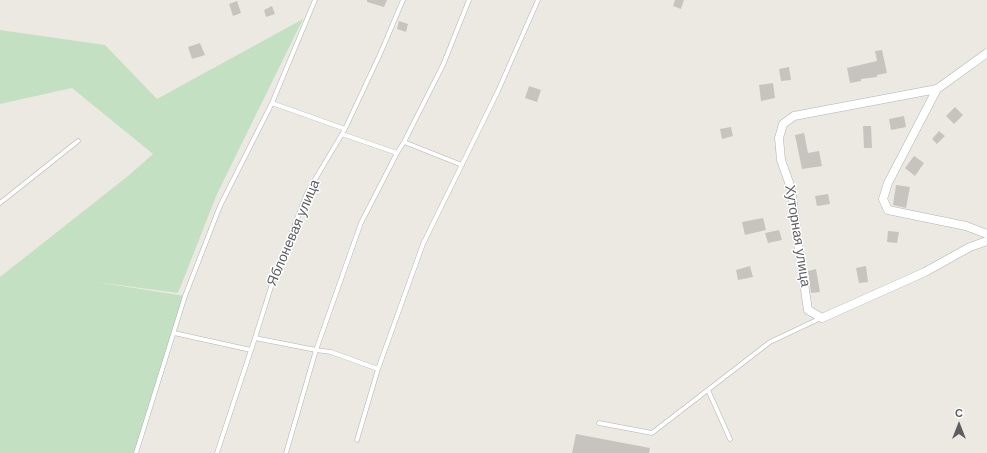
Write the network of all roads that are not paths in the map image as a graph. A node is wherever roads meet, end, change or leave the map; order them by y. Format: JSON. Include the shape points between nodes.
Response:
{"nodes":[{"id":1,"x":315,"y":0,"type":"edge"},
{"id":2,"x":403,"y":0,"type":"edge"},
{"id":3,"x":469,"y":0,"type":"edge"},
{"id":4,"x":538,"y":0,"type":"edge"},
{"id":5,"x":987,"y":53,"type":"edge"},
{"id":6,"x":937,"y":89,"type":"junction"},
{"id":7,"x":272,"y":102,"type":"junction"},
{"id":8,"x":345,"y":129,"type":"junction"},
{"id":9,"x":342,"y":134,"type":"junction"},
{"id":10,"x":78,"y":140,"type":"dead end"},
{"id":11,"x":404,"y":142,"type":"junction"},
{"id":12,"x":397,"y":152,"type":"junction"},
{"id":13,"x":462,"y":165,"type":"junction"},
{"id":14,"x":0,"y":202,"type":"edge"},
{"id":15,"x":987,"y":234,"type":"edge"},
{"id":16,"x":987,"y":241,"type":"edge"},
{"id":17,"x":822,"y":318,"type":"junction"},
{"id":18,"x":174,"y":333,"type":"junction"},
{"id":19,"x":255,"y":338,"type":"junction"},
{"id":20,"x":251,"y":350,"type":"junction"},
{"id":21,"x":316,"y":350,"type":"junction"},
{"id":22,"x":378,"y":369,"type":"junction"},
{"id":23,"x":708,"y":390,"type":"junction"},
{"id":24,"x":599,"y":423,"type":"dead end"},
{"id":25,"x":730,"y":439,"type":"dead end"},
{"id":26,"x":357,"y":440,"type":"dead end"},
{"id":27,"x":136,"y":453,"type":"edge"},
{"id":28,"x":217,"y":453,"type":"edge"},
{"id":29,"x":286,"y":453,"type":"edge"}],
"edges":[{"from":1,"to":7,"type":"lane"},
{"from":2,"to":8,"type":"lane","name":"Яблоневая улица"},
{"from":3,"to":11,"type":"lane","via":[[442,65]]},
{"from":4,"to":13,"type":"lane"},
{"from":5,"to":6,"type":"street"},
{"from":6,"to":15,"type":"street","via":[[888,183],[883,199],[888,210],[966,226]]},
{"from":6,"to":17,"type":"street","name":"Хуторная улица","via":[[794,116],[783,124],[779,138],[781,160],[791,188],[808,310]]},
{"from":7,"to":8,"type":"lane"},
{"from":7,"to":18,"type":"lane","via":[[220,206],[185,296]]},
{"from":8,"to":9,"type":"lane","name":"Яблоневая улица"},
{"from":9,"to":12,"type":"lane"},
{"from":9,"to":19,"type":"lane","name":"Яблоневая улица","via":[[307,193],[270,287]]},
{"from":10,"to":14,"type":"lane"},
{"from":11,"to":12,"type":"lane"},
{"from":11,"to":13,"type":"lane"},
{"from":12,"to":21,"type":"lane","via":[[361,223]]},
{"from":13,"to":22,"type":"lane","via":[[423,244]]},
{"from":16,"to":17,"type":"street","via":[[970,246],[925,272]]},
{"from":17,"to":23,"type":"lane","via":[[770,342]]},
{"from":18,"to":20,"type":"lane"},
{"from":18,"to":27,"type":"lane"},
{"from":19,"to":20,"type":"lane","name":"Яблоневая улица"},
{"from":19,"to":21,"type":"lane"},
{"from":20,"to":28,"type":"lane","name":"Яблоневая улица"},
{"from":21,"to":22,"type":"lane","via":[[331,352]]},
{"from":21,"to":29,"type":"lane"},
{"from":22,"to":26,"type":"lane"},
{"from":23,"to":24,"type":"lane","via":[[652,433]]},
{"from":23,"to":25,"type":"lane"}]}
